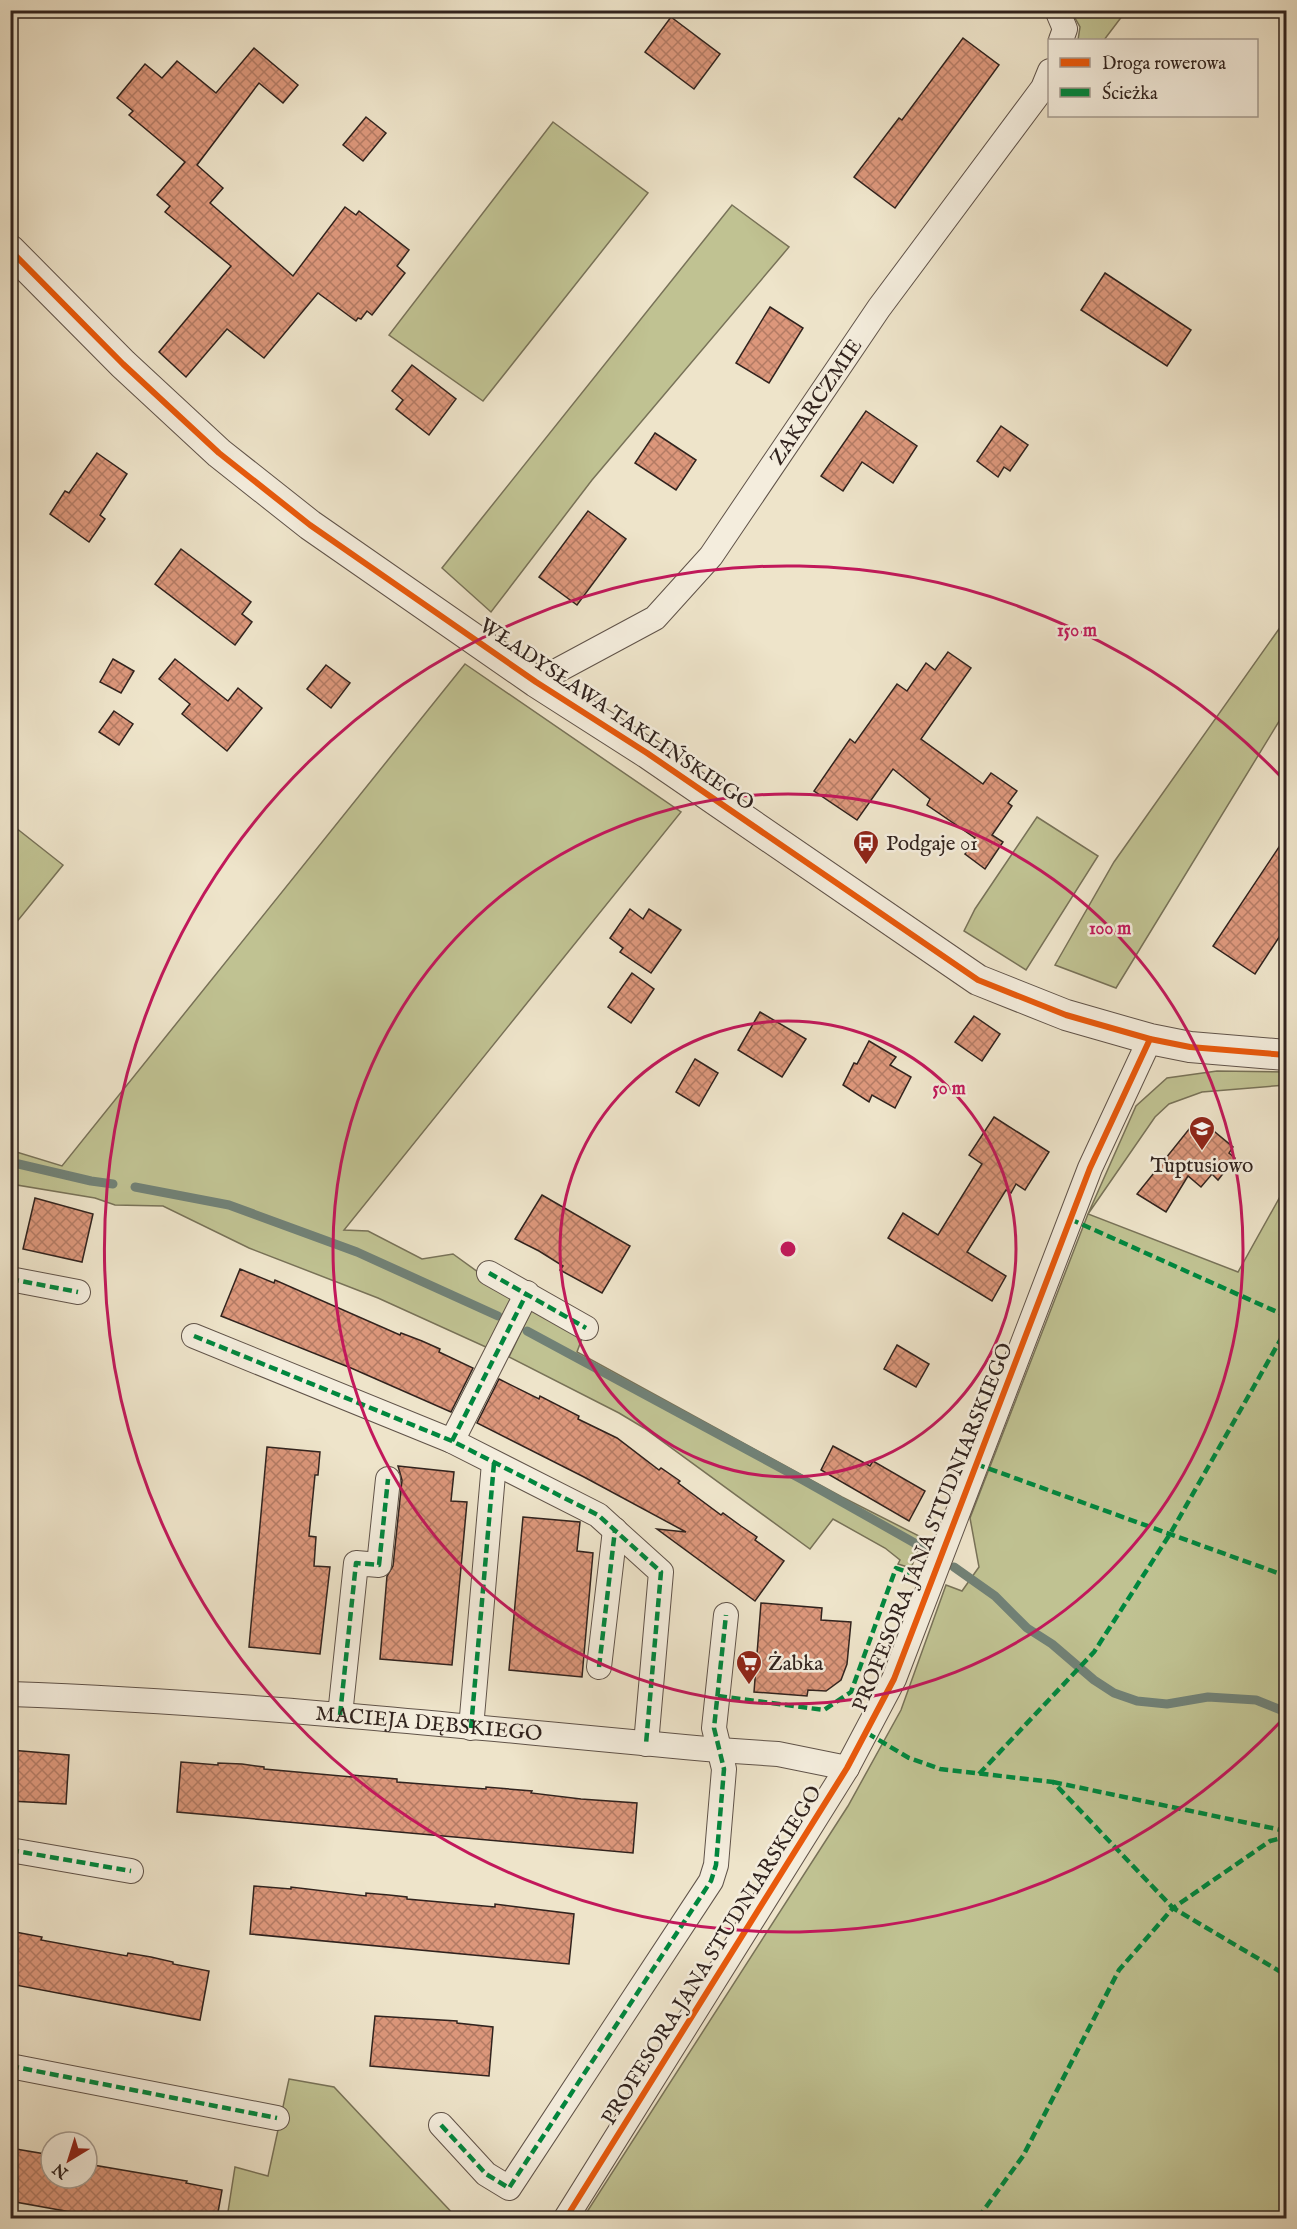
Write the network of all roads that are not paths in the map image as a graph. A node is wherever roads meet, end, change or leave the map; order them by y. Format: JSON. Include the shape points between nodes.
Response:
{"nodes":[{"id":1,"x":1057,"y":10,"type":"edge"},
{"id":2,"x":1061,"y":39,"type":"edge"},
{"id":3,"x":1048,"y":76,"type":"edge"},
{"id":4,"x":10,"y":250,"type":"edge"},
{"id":5,"x":536,"y":682,"type":"junction"},
{"id":6,"x":1150,"y":1039,"type":"junction"},
{"id":7,"x":1287,"y":1055,"type":"edge"},
{"id":8,"x":489,"y":1273,"type":"dead end"},
{"id":9,"x":10,"y":1279,"type":"edge"},
{"id":10,"x":78,"y":1292,"type":"dead end"},
{"id":11,"x":527,"y":1293,"type":"junction"},
{"id":12,"x":586,"y":1328,"type":"dead end"},
{"id":13,"x":194,"y":1336,"type":"dead end"},
{"id":14,"x":452,"y":1441,"type":"junction"},
{"id":15,"x":494,"y":1462,"type":"junction"},
{"id":16,"x":388,"y":1479,"type":"dead end"},
{"id":17,"x":615,"y":1530,"type":"junction"},
{"id":18,"x":726,"y":1615,"type":"dead end"},
{"id":19,"x":599,"y":1667,"type":"dead end"},
{"id":20,"x":10,"y":1694,"type":"edge"},
{"id":21,"x":340,"y":1715,"type":"junction"},
{"id":22,"x":471,"y":1728,"type":"junction"},
{"id":23,"x":646,"y":1744,"type":"junction"},
{"id":24,"x":719,"y":1750,"type":"junction"},
{"id":25,"x":847,"y":1767,"type":"junction"},
{"id":26,"x":10,"y":1850,"type":"edge"},
{"id":27,"x":131,"y":1871,"type":"dead end"},
{"id":28,"x":10,"y":2067,"type":"edge"},
{"id":29,"x":277,"y":2118,"type":"dead end"},
{"id":30,"x":441,"y":2125,"type":"dead end"},
{"id":31,"x":567,"y":2218,"type":"edge"}],
"edges":[{"from":1,"to":2,"type":"street","via":[[1065,29]]},
{"from":3,"to":5,"type":"street","name":"ZAKARCZMIE","via":[[1043,88],[879,308],[711,556],[655,618]]},
{"from":4,"to":5,"type":"street","name":"WŁADYSŁAWA TAKLIŃSKIEGO","via":[[123,364],[219,453],[310,525]]},
{"from":5,"to":6,"type":"street","name":"WŁADYSŁAWA TAKLIŃSKIEGO","via":[[647,753],[978,980],[1066,1015]]},
{"from":6,"to":7,"type":"street","name":"WŁADYSŁAWA TAKLIŃSKIEGO","via":[[1190,1047]]},
{"from":6,"to":25,"type":"street","name":"PROFESORA JANA STUDNIARSKIEGO","via":[[1090,1168],[894,1679]]},
{"from":8,"to":11,"type":"street"},
{"from":9,"to":10,"type":"street"},
{"from":11,"to":12,"type":"street"},
{"from":11,"to":14,"type":"street"},
{"from":13,"to":14,"type":"street"},
{"from":14,"to":15,"type":"street"},
{"from":15,"to":17,"type":"street","via":[[598,1515]]},
{"from":15,"to":22,"type":"street"},
{"from":16,"to":21,"type":"street","via":[[379,1564],[356,1563]]},
{"from":17,"to":19,"type":"street"},
{"from":17,"to":23,"type":"street","via":[[662,1572]]},
{"from":18,"to":24,"type":"street","via":[[714,1728]]},
{"from":20,"to":21,"type":"street","name":"MACIEJA DĘBSKIEGO","via":[[166,1700]]},
{"from":21,"to":22,"type":"street","name":"MACIEJA DĘBSKIEGO"},
{"from":22,"to":23,"type":"street","name":"MACIEJA DĘBSKIEGO"},
{"from":23,"to":24,"type":"street","name":"MACIEJA DĘBSKIEGO"},
{"from":24,"to":25,"type":"street","name":"MACIEJA DĘBSKIEGO","via":[[778,1754]]},
{"from":24,"to":30,"type":"street","via":[[724,1769],[716,1865],[711,1881],[509,2188],[486,2174]]},
{"from":25,"to":31,"type":"street","name":"PROFESORA JANA STUDNIARSKIEGO"},
{"from":26,"to":27,"type":"street"},
{"from":28,"to":29,"type":"street"}]}
